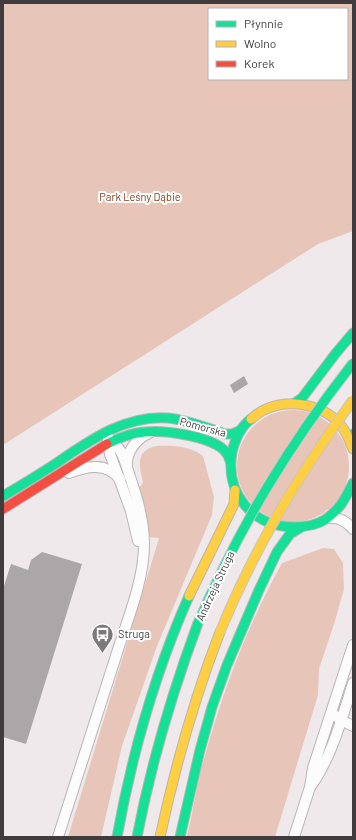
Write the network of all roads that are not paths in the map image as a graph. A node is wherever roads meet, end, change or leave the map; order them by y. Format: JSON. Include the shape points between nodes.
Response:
{"nodes":[{"id":1,"x":353,"y":333,"type":"edge"},
{"id":2,"x":353,"y":363,"type":"edge"},
{"id":3,"x":353,"y":400,"type":"edge"},
{"id":4,"x":295,"y":403,"type":"junction"},
{"id":5,"x":118,"y":425,"type":"junction"},
{"id":6,"x":241,"y":430,"type":"junction"},
{"id":7,"x":154,"y":431,"type":"junction"},
{"id":8,"x":353,"y":434,"type":"edge"},
{"id":9,"x":93,"y":439,"type":"junction"},
{"id":10,"x":110,"y":442,"type":"junction"},
{"id":11,"x":352,"y":447,"type":"edge"},
{"id":12,"x":230,"y":461,"type":"junction"},
{"id":13,"x":128,"y":470,"type":"junction"},
{"id":14,"x":121,"y":480,"type":"junction"},
{"id":15,"x":45,"y":483,"type":"junction"},
{"id":16,"x":352,"y":485,"type":"edge"},
{"id":17,"x":234,"y":490,"type":"junction"},
{"id":18,"x":3,"y":496,"type":"edge"},
{"id":19,"x":353,"y":504,"type":"edge"},
{"id":20,"x":3,"y":509,"type":"edge"},
{"id":21,"x":328,"y":518,"type":"junction"},
{"id":22,"x":300,"y":528,"type":"junction"},
{"id":23,"x":353,"y":529,"type":"edge"},
{"id":24,"x":139,"y":578,"type":"junction"},
{"id":25,"x":353,"y":644,"type":"edge"},
{"id":26,"x":353,"y":683,"type":"edge"},
{"id":27,"x":332,"y":709,"type":"junction"},
{"id":28,"x":349,"y":710,"type":"edge"},
{"id":29,"x":341,"y":720,"type":"junction"},
{"id":30,"x":353,"y":726,"type":"edge"},
{"id":31,"x":310,"y":787,"type":"junction"},
{"id":32,"x":58,"y":837,"type":"edge"},
{"id":33,"x":117,"y":837,"type":"edge"},
{"id":34,"x":137,"y":837,"type":"edge"},
{"id":35,"x":160,"y":837,"type":"edge"},
{"id":36,"x":180,"y":837,"type":"edge"},
{"id":37,"x":294,"y":837,"type":"edge"}],
"edges":[{"from":1,"to":4,"type":"main road","via":[[302,398]]},
{"from":2,"to":34,"type":"main road","name":"Andrzeja Struga","bridge":true,"via":[[308,422],[265,489],[221,571],[182,663],[159,738]]},
{"from":3,"to":35,"type":"main road","name":"Andrzeja Struga","bridge":true,"via":[[312,458],[276,516],[220,632],[188,723]]},
{"from":4,"to":6,"type":"main road","via":[[275,405],[264,410],[251,418]]},
{"from":4,"to":11,"type":"main road","via":[[314,406],[328,414],[342,427]]},
{"from":5,"to":6,"type":"main road","name":"Pomorska","via":[[137,420],[166,418],[226,434]]},
{"from":5,"to":9,"type":"main road","name":"Pomorska"},
{"from":5,"to":10,"type":"street","name":"Pomorska","via":[[111,433]]},
{"from":6,"to":12,"type":"main road","via":[[232,448]]},
{"from":7,"to":10,"type":"main road","name":"Pomorska"},
{"from":7,"to":12,"type":"main road","name":"Pomorska","via":[[180,433],[215,445],[226,452]]},
{"from":7,"to":13,"type":"street","via":[[142,437],[132,448],[127,461]]},
{"from":8,"to":11,"type":"main road"},
{"from":9,"to":10,"type":"street","name":"Pomorska","via":[[100,438]]},
{"from":9,"to":18,"type":"main road","name":"Pomorska"},
{"from":10,"to":13,"type":"street","via":[[119,448]]},
{"from":10,"to":14,"type":"street","via":[[110,454]]},
{"from":10,"to":15,"type":"main road","name":"Pomorska"},
{"from":12,"to":17,"type":"main road","via":[[230,476]]},
{"from":13,"to":24,"type":"street","via":[[139,503],[143,531],[143,558]]},
{"from":14,"to":15,"type":"street","name":"Pomorska","via":[[110,470],[95,466],[84,467]]},
{"from":14,"to":24,"type":"street","via":[[137,533]]},
{"from":15,"to":20,"type":"main road","name":"Pomorska"},
{"from":16,"to":19,"type":"street"},
{"from":16,"to":21,"type":"main road","via":[[342,504]]},
{"from":17,"to":22,"type":"main road","via":[[246,507],[261,520],[279,527]]},
{"from":17,"to":33,"type":"main road","via":[[234,504],[187,599],[154,689],[130,775]]},
{"from":21,"to":22,"type":"main road"},
{"from":21,"to":23,"type":"street","via":[[347,522]]},
{"from":22,"to":36,"type":"main road","via":[[285,540],[263,582],[227,665],[207,723]]},
{"from":24,"to":32,"type":"street"},
{"from":25,"to":27,"type":"street"},
{"from":26,"to":28,"type":"street"},
{"from":27,"to":28,"type":"street","via":[[338,706]]},
{"from":27,"to":29,"type":"street"},
{"from":27,"to":31,"type":"street","via":[[313,768]]},
{"from":28,"to":29,"type":"street"},
{"from":29,"to":30,"type":"street"},
{"from":29,"to":31,"type":"street","via":[[320,774]]},
{"from":31,"to":37,"type":"street"}]}
